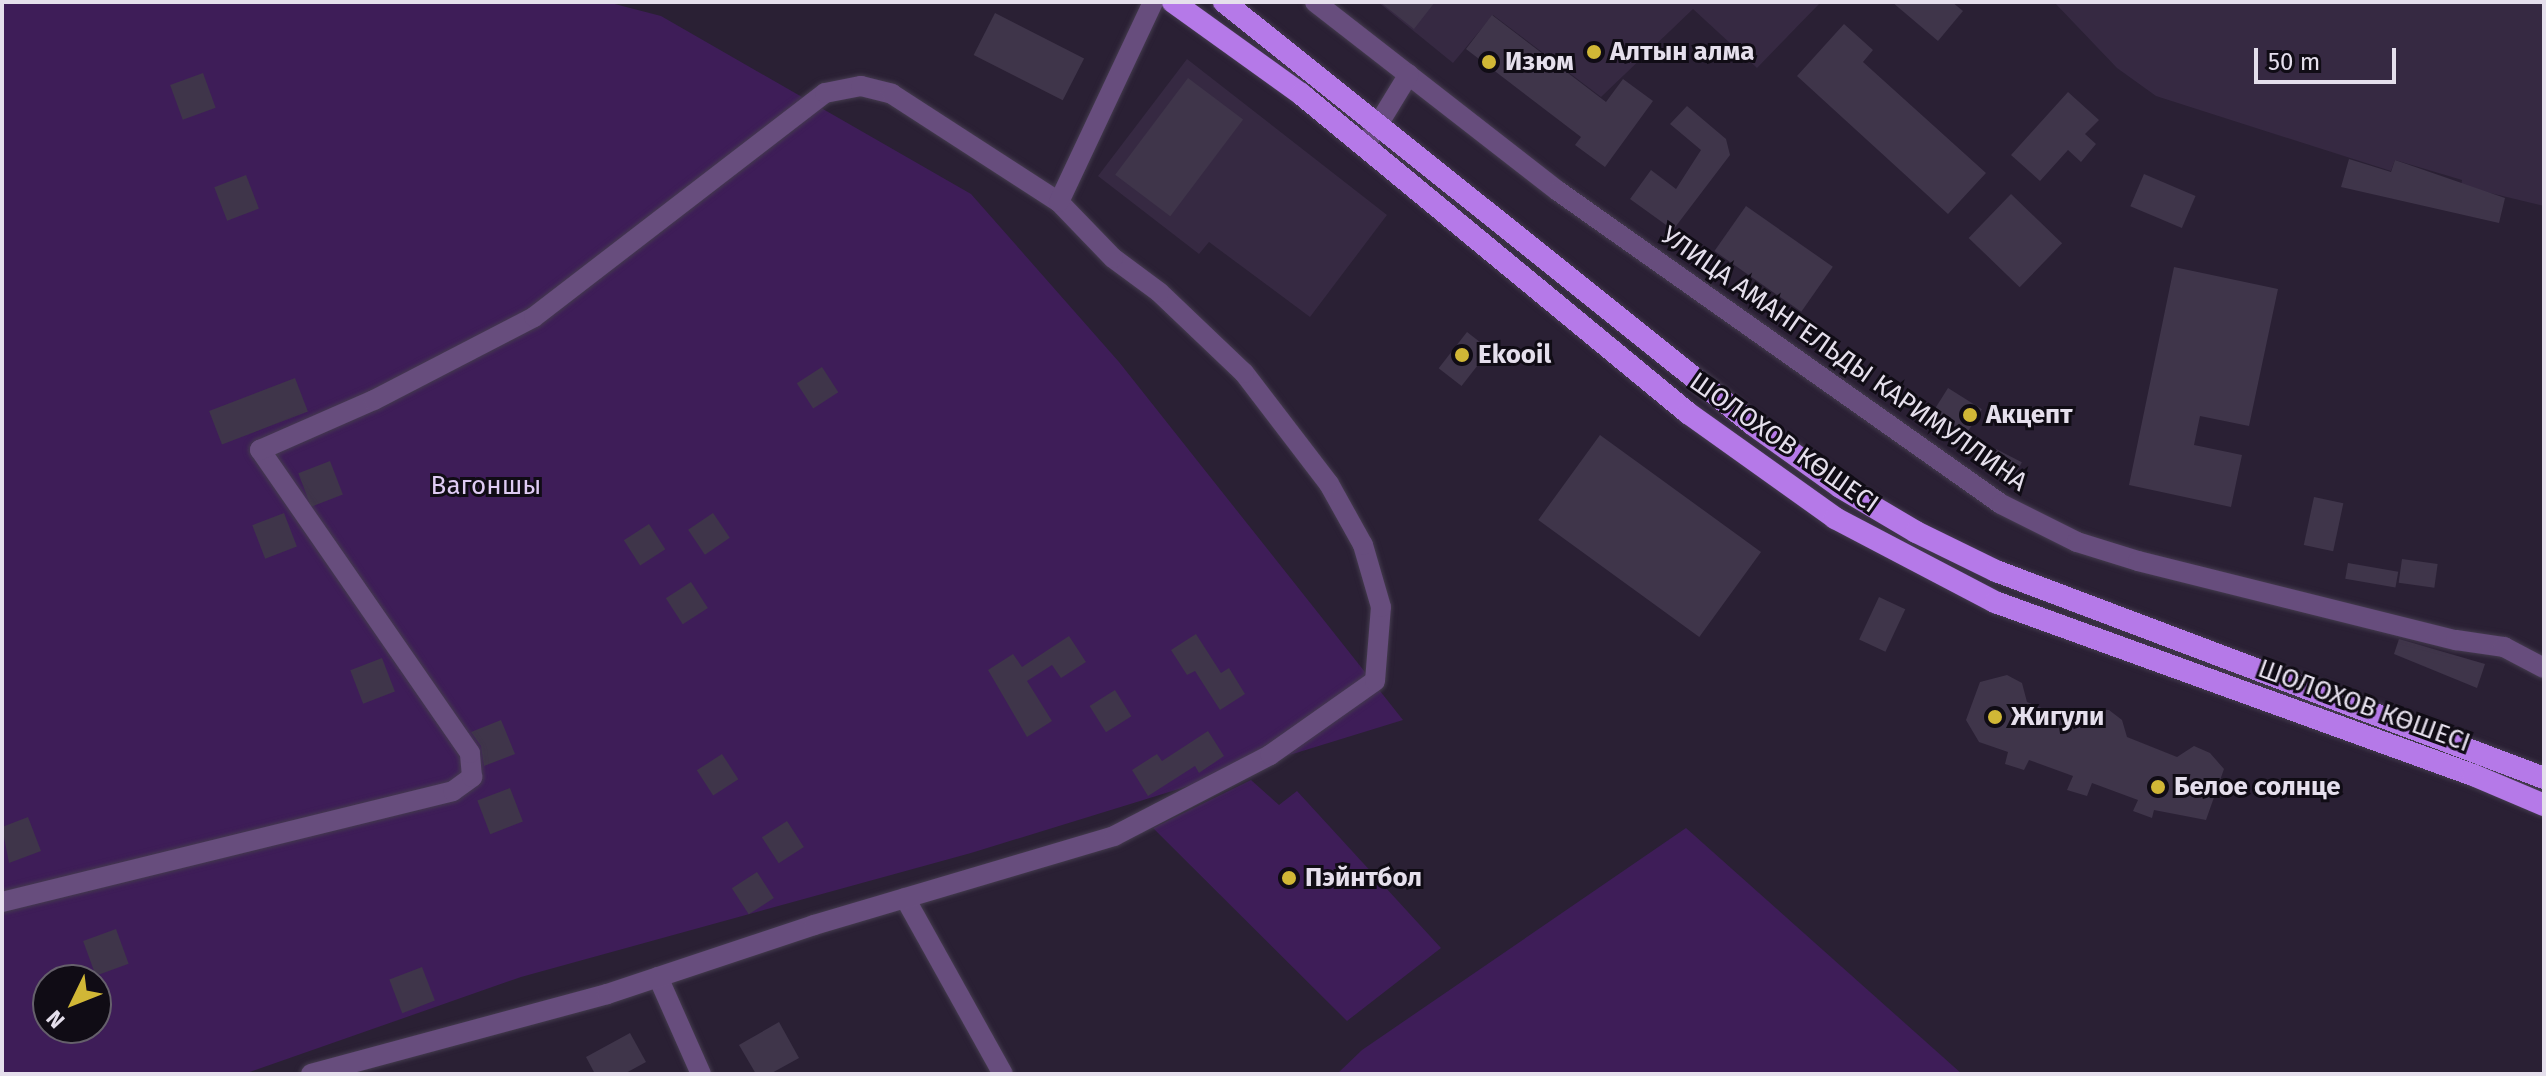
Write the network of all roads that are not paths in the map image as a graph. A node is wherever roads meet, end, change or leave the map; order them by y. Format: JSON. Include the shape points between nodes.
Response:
{"nodes":[{"id":1,"x":1153,"y":2,"type":"edge"},
{"id":2,"x":1173,"y":2,"type":"edge"},
{"id":3,"x":1224,"y":2,"type":"edge"},
{"id":4,"x":1315,"y":2,"type":"edge"},
{"id":5,"x":1409,"y":74,"type":"junction"},
{"id":6,"x":1379,"y":122,"type":"junction"},
{"id":7,"x":1365,"y":146,"type":"junction"},
{"id":8,"x":1059,"y":202,"type":"junction"},
{"id":9,"x":2544,"y":668,"type":"edge"},
{"id":10,"x":2544,"y":778,"type":"edge"},
{"id":11,"x":2544,"y":805,"type":"edge"},
{"id":12,"x":905,"y":898,"type":"junction"},
{"id":13,"x":2,"y":902,"type":"edge"},
{"id":14,"x":658,"y":977,"type":"junction"},
{"id":15,"x":381,"y":1065,"type":"edge"},
{"id":16,"x":311,"y":1074,"type":"edge"},
{"id":17,"x":701,"y":1074,"type":"edge"},
{"id":18,"x":1003,"y":1074,"type":"edge"}],
"edges":[{"from":1,"to":8,"type":"street"},
{"from":2,"to":7,"type":"highway","name":"ШОЛОХОВ КӨШЕСІ"},
{"from":3,"to":6,"type":"highway","name":"ШОЛОХОВ КӨШЕСІ"},
{"from":4,"to":5,"type":"street","name":"УЛИЦА АМАНГЕЛЬДЫ КАРИМУЛЛИНА"},
{"from":5,"to":6,"type":"street"},
{"from":5,"to":9,"type":"street","name":"УЛИЦА АМАНГЕЛЬДЫ КАРИМУЛЛИНА","via":[[1558,191],[2001,504],[2077,542],[2138,561],[2456,640],[2504,647]]},
{"from":6,"to":7,"type":"street"},
{"from":6,"to":10,"type":"highway","name":"ШОЛОХОВ КӨШЕСІ","via":[[1740,415],[1840,487],[1916,532],[1996,571]]},
{"from":7,"to":11,"type":"highway","name":"ШОЛОХОВ КӨШЕСІ","via":[[1688,413],[1835,518],[1995,602]]},
{"from":8,"to":12,"type":"street","via":[[1113,258],[1159,292],[1244,373],[1329,484],[1363,545],[1381,607],[1379,666],[1375,681],[1270,755],[1114,836]]},
{"from":8,"to":13,"type":"street","via":[[892,94],[861,86],[825,93],[534,317],[388,393],[260,450],[470,753],[472,777],[453,791]]},
{"from":12,"to":14,"type":"street"},
{"from":12,"to":18,"type":"street"},
{"from":14,"to":15,"type":"street"},
{"from":14,"to":17,"type":"street"},
{"from":15,"to":16,"type":"street"}]}
